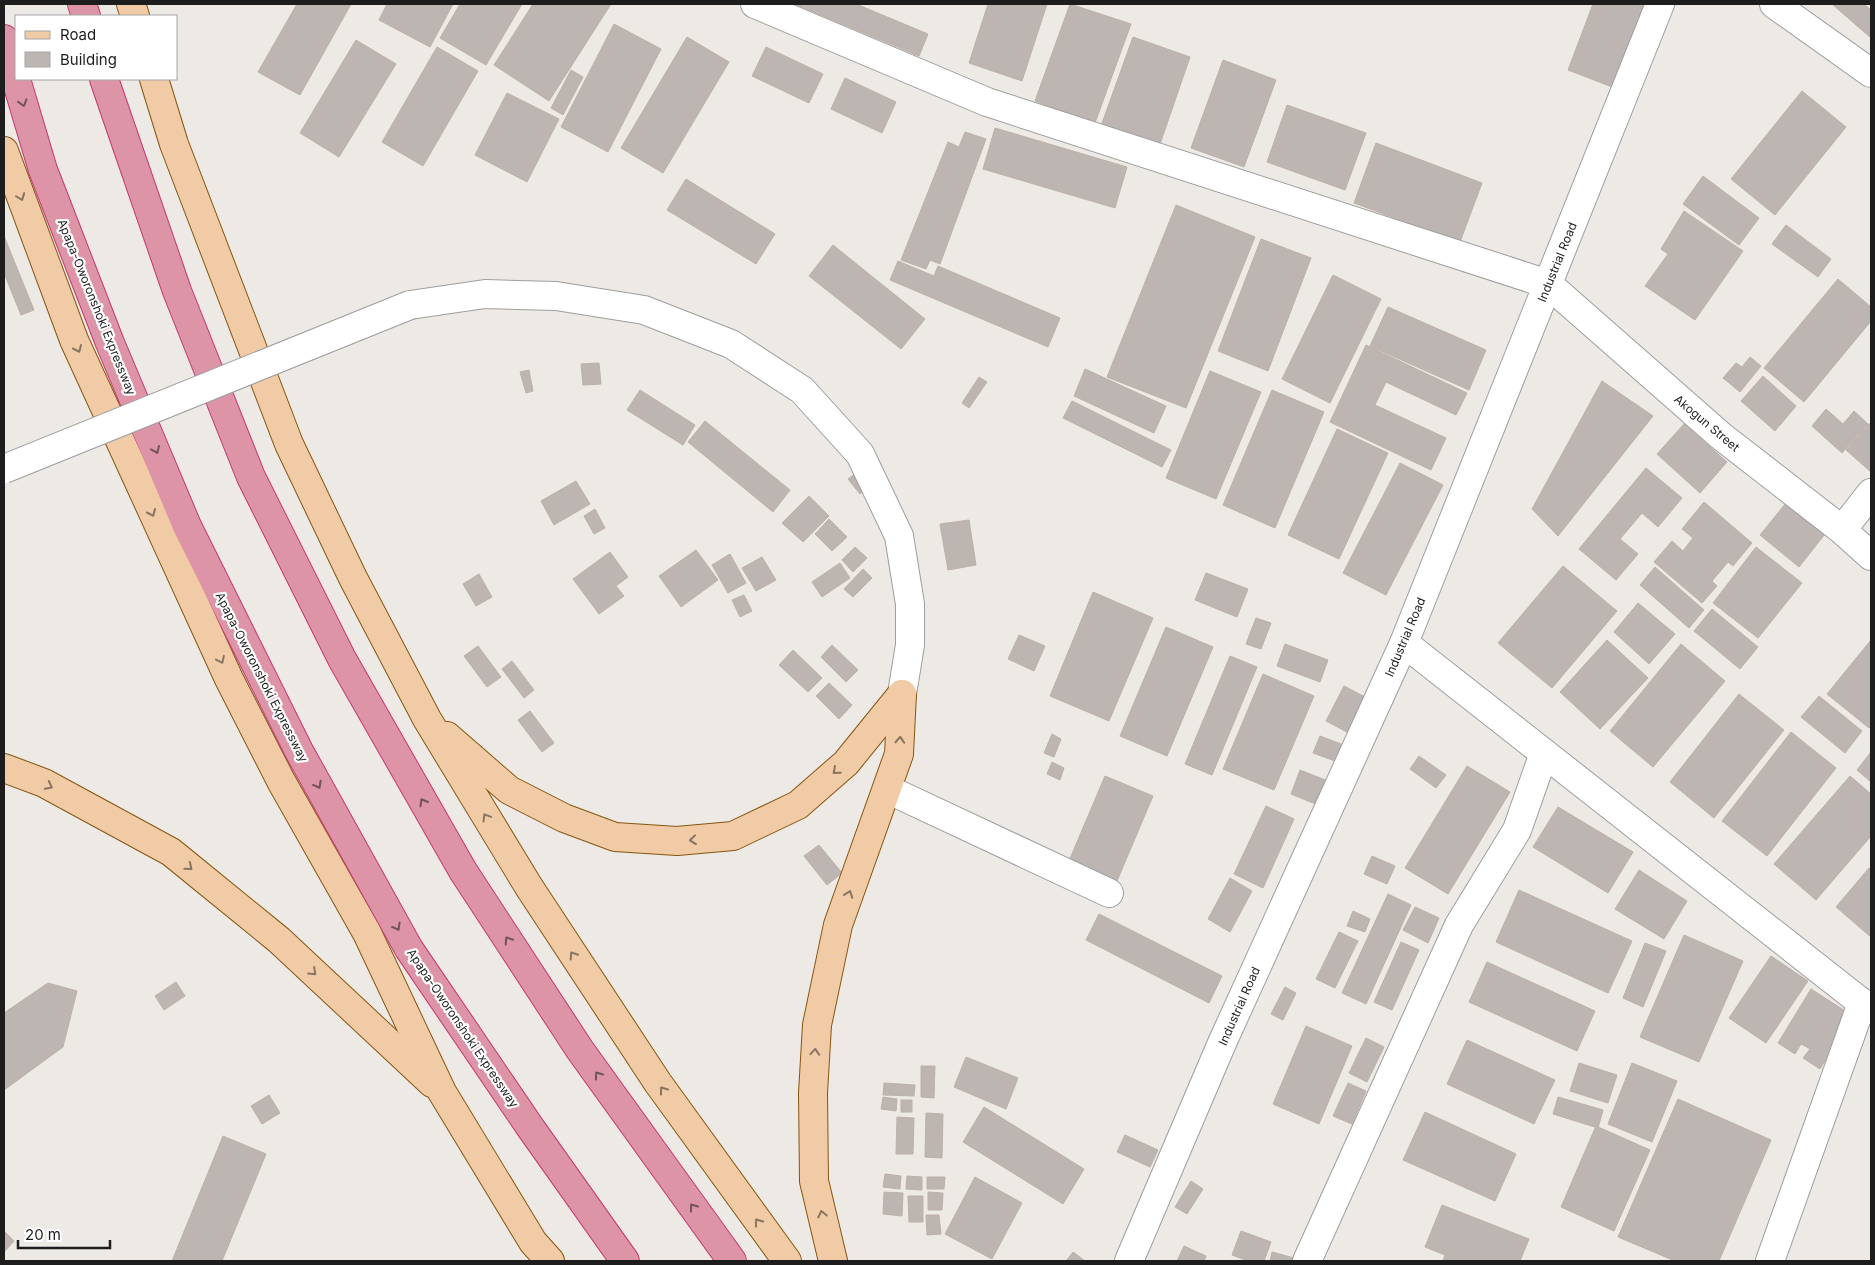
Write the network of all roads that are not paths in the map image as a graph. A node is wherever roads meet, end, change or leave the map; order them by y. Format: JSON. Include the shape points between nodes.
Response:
{"nodes":[{"id":1,"x":755,"y":4,"type":"edge"},
{"id":2,"x":1660,"y":4,"type":"edge"},
{"id":3,"x":1774,"y":4,"type":"edge"},
{"id":4,"x":4,"y":39,"type":"edge"},
{"id":5,"x":1871,"y":73,"type":"edge"},
{"id":6,"x":15,"y":76,"type":"edge"},
{"id":7,"x":16,"y":80,"type":"edge"},
{"id":8,"x":104,"y":80,"type":"edge"},
{"id":9,"x":154,"y":80,"type":"edge"},
{"id":10,"x":4,"y":151,"type":"edge"},
{"id":11,"x":1548,"y":284,"type":"junction"},
{"id":12,"x":4,"y":469,"type":"edge"},
{"id":13,"x":1871,"y":494,"type":"edge"},
{"id":14,"x":1842,"y":530,"type":"junction"},
{"id":15,"x":1871,"y":556,"type":"edge"},
{"id":16,"x":1404,"y":643,"type":"junction"},
{"id":17,"x":902,"y":694,"type":"junction"},
{"id":18,"x":427,"y":719,"type":"junction"},
{"id":19,"x":1544,"y":753,"type":"junction"},
{"id":20,"x":4,"y":768,"type":"edge"},
{"id":21,"x":887,"y":789,"type":"junction"},
{"id":22,"x":1109,"y":893,"type":"dead end"},
{"id":23,"x":1867,"y":1007,"type":"edge"},
{"id":24,"x":442,"y":1092,"type":"junction"},
{"id":25,"x":550,"y":1261,"type":"edge"},
{"id":26,"x":625,"y":1261,"type":"edge"},
{"id":27,"x":732,"y":1261,"type":"edge"},
{"id":28,"x":787,"y":1261,"type":"edge"},
{"id":29,"x":833,"y":1261,"type":"edge"},
{"id":30,"x":1129,"y":1261,"type":"edge"},
{"id":31,"x":1307,"y":1261,"type":"edge"},
{"id":32,"x":1770,"y":1261,"type":"edge"}],
"edges":[{"from":1,"to":11,"type":"street","via":[[986,102]]},
{"from":2,"to":11,"type":"street","name":"Industrial Road"},
{"from":3,"to":5,"type":"street"},
{"from":4,"to":6,"type":"highway","name":"Apapa-Oworonshoki Expressway","one_way":true},
{"from":7,"to":26,"type":"highway","name":"Apapa-Oworonshoki Expressway","one_way":true,"via":[[43,170],[110,343],[187,526],[299,751],[409,949]]},
{"from":27,"to":8,"type":"highway","one_way":true,"via":[[580,1050],[463,871],[342,659],[252,477],[177,290]]},
{"from":9,"to":18,"type":"main road","via":[[174,144],[289,444],[353,578]]},
{"from":10,"to":24,"type":"main road","one_way":true,"via":[[74,340],[169,552],[281,781],[367,933]]},
{"from":11,"to":14,"type":"street","name":"Akogun Street","via":[[1721,436]]},
{"from":11,"to":16,"type":"street","name":"Industrial Road"},
{"from":12,"to":17,"type":"street","bridge":true,"via":[[410,305],[485,294],[556,296],[644,310],[731,344],[802,390],[860,454],[899,536],[910,604],[910,645]]},
{"from":13,"to":14,"type":"street"},
{"from":14,"to":15,"type":"street","name":"Akogun Street"},
{"from":16,"to":19,"type":"street"},
{"from":16,"to":30,"type":"street","name":"Industrial Road","via":[[1222,1043]]},
{"from":17,"to":18,"type":"main road","one_way":true,"via":[[846,763],[798,805],[733,836],[677,841],[615,837],[564,818],[509,790]]},
{"from":21,"to":17,"type":"main road","one_way":true,"via":[[899,754]]},
{"from":28,"to":18,"type":"main road","one_way":true,"via":[[658,1083],[529,887]]},
{"from":19,"to":23,"type":"street"},
{"from":19,"to":31,"type":"street","via":[[1517,830],[1459,925]]},
{"from":20,"to":24,"type":"main road","one_way":true,"via":[[44,783],[171,852],[279,940]]},
{"from":21,"to":22,"type":"street"},
{"from":29,"to":21,"type":"main road","one_way":true,"via":[[814,1181],[813,1094],[817,1025],[838,925]]},
{"from":23,"to":32,"type":"street"},
{"from":24,"to":25,"type":"main road","via":[[533,1242]]}]}
